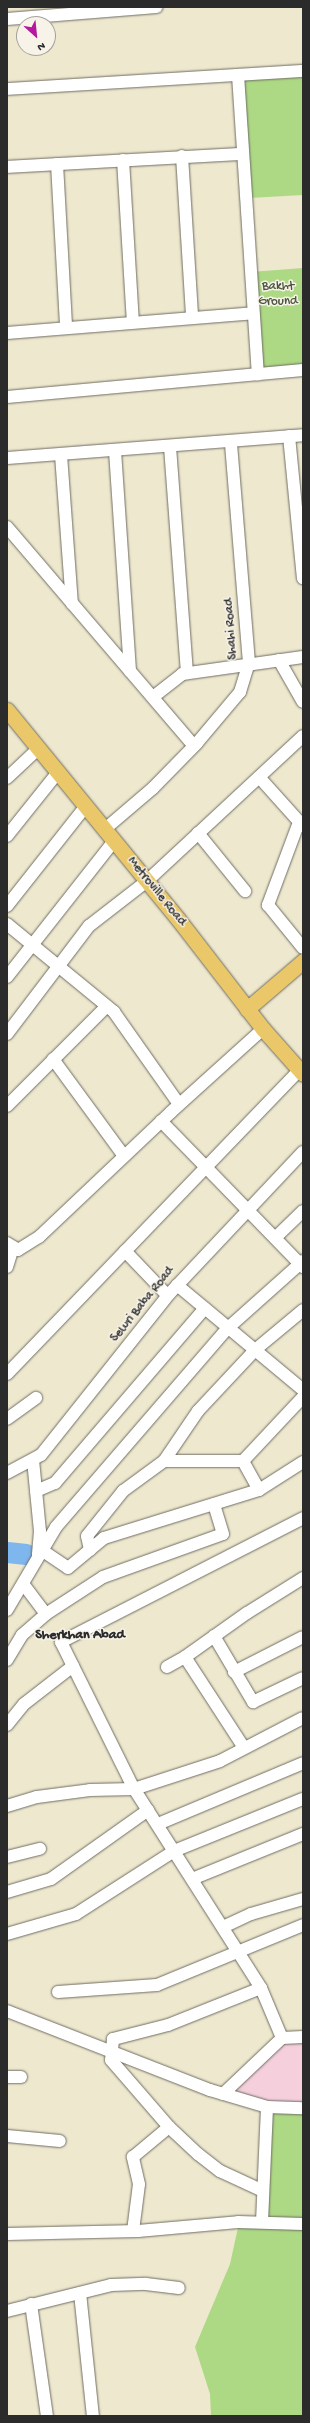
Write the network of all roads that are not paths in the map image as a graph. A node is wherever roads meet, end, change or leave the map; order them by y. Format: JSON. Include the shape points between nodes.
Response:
{"nodes":[{"id":1,"x":157,"y":7,"type":"edge"},
{"id":2,"x":133,"y":8,"type":"edge"},
{"id":3,"x":77,"y":10,"type":"edge"},
{"id":4,"x":11,"y":15,"type":"edge"},
{"id":5,"x":303,"y":71,"type":"edge"},
{"id":6,"x":238,"y":75,"type":"junction"},
{"id":7,"x":7,"y":89,"type":"edge"},
{"id":8,"x":243,"y":154,"type":"junction"},
{"id":9,"x":182,"y":156,"type":"junction"},
{"id":10,"x":123,"y":160,"type":"junction"},
{"id":11,"x":57,"y":164,"type":"junction"},
{"id":12,"x":7,"y":167,"type":"edge"},
{"id":13,"x":254,"y":313,"type":"junction"},
{"id":14,"x":192,"y":316,"type":"junction"},
{"id":15,"x":133,"y":322,"type":"junction"},
{"id":16,"x":66,"y":327,"type":"junction"},
{"id":17,"x":7,"y":333,"type":"edge"},
{"id":18,"x":303,"y":370,"type":"edge"},
{"id":19,"x":258,"y":374,"type":"junction"},
{"id":20,"x":7,"y":397,"type":"edge"},
{"id":21,"x":303,"y":435,"type":"edge"},
{"id":22,"x":289,"y":436,"type":"junction"},
{"id":23,"x":231,"y":442,"type":"junction"},
{"id":24,"x":170,"y":447,"type":"junction"},
{"id":25,"x":115,"y":451,"type":"junction"},
{"id":26,"x":61,"y":455,"type":"junction"},
{"id":27,"x":7,"y":458,"type":"edge"},
{"id":28,"x":7,"y":527,"type":"edge"},
{"id":29,"x":303,"y":578,"type":"edge"},
{"id":30,"x":72,"y":604,"type":"junction"},
{"id":31,"x":303,"y":657,"type":"edge"},
{"id":32,"x":279,"y":660,"type":"junction"},
{"id":33,"x":250,"y":663,"type":"junction"},
{"id":34,"x":130,"y":671,"type":"junction"},
{"id":35,"x":186,"y":673,"type":"junction"},
{"id":36,"x":152,"y":697,"type":"junction"},
{"id":37,"x":303,"y":702,"type":"edge"},
{"id":38,"x":9,"y":718,"type":"edge"},
{"id":39,"x":303,"y":736,"type":"edge"},
{"id":40,"x":194,"y":746,"type":"junction"},
{"id":41,"x":39,"y":748,"type":"junction"},
{"id":42,"x":58,"y":772,"type":"junction"},
{"id":43,"x":259,"y":777,"type":"junction"},
{"id":44,"x":7,"y":778,"type":"edge"},
{"id":45,"x":86,"y":806,"type":"junction"},
{"id":46,"x":301,"y":824,"type":"edge"},
{"id":47,"x":104,"y":829,"type":"junction"},
{"id":48,"x":198,"y":833,"type":"junction"},
{"id":49,"x":7,"y":836,"type":"edge"},
{"id":50,"x":114,"y":841,"type":"junction"},
{"id":51,"x":147,"y":881,"type":"junction"},
{"id":52,"x":245,"y":891,"type":"dead end"},
{"id":53,"x":7,"y":906,"type":"edge"},
{"id":54,"x":7,"y":924,"type":"edge"},
{"id":55,"x":32,"y":945,"type":"junction"},
{"id":56,"x":303,"y":948,"type":"edge"},
{"id":57,"x":303,"y":961,"type":"edge"},
{"id":58,"x":59,"y":966,"type":"junction"},
{"id":59,"x":7,"y":977,"type":"edge"},
{"id":60,"x":107,"y":1006,"type":"junction"},
{"id":61,"x":247,"y":1009,"type":"junction"},
{"id":62,"x":263,"y":1029,"type":"junction"},
{"id":63,"x":7,"y":1034,"type":"edge"},
{"id":64,"x":53,"y":1059,"type":"junction"},
{"id":65,"x":301,"y":1072,"type":"edge"},
{"id":66,"x":9,"y":1100,"type":"edge"},
{"id":67,"x":179,"y":1104,"type":"junction"},
{"id":68,"x":161,"y":1121,"type":"junction"},
{"id":69,"x":303,"y":1152,"type":"edge"},
{"id":70,"x":124,"y":1156,"type":"junction"},
{"id":71,"x":206,"y":1167,"type":"junction"},
{"id":72,"x":246,"y":1209,"type":"junction"},
{"id":73,"x":303,"y":1211,"type":"edge"},
{"id":74,"x":275,"y":1238,"type":"junction"},
{"id":75,"x":10,"y":1245,"type":"edge"},
{"id":76,"x":125,"y":1251,"type":"junction"},
{"id":77,"x":302,"y":1264,"type":"edge"},
{"id":78,"x":7,"y":1267,"type":"edge"},
{"id":79,"x":177,"y":1284,"type":"junction"},
{"id":80,"x":167,"y":1295,"type":"junction"},
{"id":81,"x":205,"y":1308,"type":"junction"},
{"id":82,"x":303,"y":1310,"type":"edge"},
{"id":83,"x":228,"y":1328,"type":"junction"},
{"id":84,"x":255,"y":1350,"type":"junction"},
{"id":85,"x":7,"y":1374,"type":"edge"},
{"id":86,"x":303,"y":1390,"type":"edge"},
{"id":87,"x":303,"y":1397,"type":"edge"},
{"id":88,"x":36,"y":1398,"type":"dead end"},
{"id":89,"x":7,"y":1419,"type":"edge"},
{"id":90,"x":33,"y":1460,"type":"junction"},
{"id":91,"x":164,"y":1461,"type":"junction"},
{"id":92,"x":243,"y":1461,"type":"junction"},
{"id":93,"x":303,"y":1462,"type":"edge"},
{"id":94,"x":7,"y":1473,"type":"edge"},
{"id":95,"x":259,"y":1490,"type":"junction"},
{"id":96,"x":36,"y":1491,"type":"junction"},
{"id":97,"x":214,"y":1504,"type":"junction"},
{"id":98,"x":303,"y":1518,"type":"edge"},
{"id":99,"x":90,"y":1550,"type":"junction"},
{"id":100,"x":40,"y":1556,"type":"junction"},
{"id":101,"x":303,"y":1578,"type":"edge"},
{"id":102,"x":24,"y":1585,"type":"junction"},
{"id":103,"x":7,"y":1610,"type":"edge"},
{"id":104,"x":46,"y":1614,"type":"junction"},
{"id":105,"x":214,"y":1636,"type":"junction"},
{"id":106,"x":303,"y":1637,"type":"edge"},
{"id":107,"x":185,"y":1657,"type":"junction"},
{"id":108,"x":7,"y":1660,"type":"edge"},
{"id":109,"x":73,"y":1666,"type":"junction"},
{"id":110,"x":167,"y":1667,"type":"dead end"},
{"id":111,"x":234,"y":1672,"type":"junction"},
{"id":112,"x":303,"y":1678,"type":"edge"},
{"id":113,"x":303,"y":1718,"type":"edge"},
{"id":114,"x":7,"y":1725,"type":"edge"},
{"id":115,"x":244,"y":1748,"type":"junction"},
{"id":116,"x":303,"y":1763,"type":"edge"},
{"id":117,"x":134,"y":1789,"type":"junction"},
{"id":118,"x":303,"y":1799,"type":"edge"},
{"id":119,"x":8,"y":1805,"type":"edge"},
{"id":120,"x":148,"y":1810,"type":"junction"},
{"id":121,"x":158,"y":1824,"type":"junction"},
{"id":122,"x":303,"y":1834,"type":"edge"},
{"id":123,"x":40,"y":1849,"type":"dead end"},
{"id":124,"x":174,"y":1851,"type":"junction"},
{"id":125,"x":7,"y":1857,"type":"edge"},
{"id":126,"x":192,"y":1879,"type":"junction"},
{"id":127,"x":7,"y":1892,"type":"edge"},
{"id":128,"x":303,"y":1899,"type":"edge"},
{"id":129,"x":303,"y":1925,"type":"edge"},
{"id":130,"x":223,"y":1927,"type":"junction"},
{"id":131,"x":7,"y":1934,"type":"edge"},
{"id":132,"x":238,"y":1950,"type":"junction"},
{"id":133,"x":261,"y":1988,"type":"junction"},
{"id":134,"x":58,"y":1992,"type":"dead end"},
{"id":135,"x":7,"y":2011,"type":"edge"},
{"id":136,"x":303,"y":2037,"type":"edge"},
{"id":137,"x":282,"y":2038,"type":"junction"},
{"id":138,"x":111,"y":2051,"type":"junction"},
{"id":139,"x":7,"y":2077,"type":"edge"},
{"id":140,"x":21,"y":2077,"type":"dead end"},
{"id":141,"x":223,"y":2094,"type":"junction"},
{"id":142,"x":267,"y":2107,"type":"junction"},
{"id":143,"x":303,"y":2108,"type":"edge"},
{"id":144,"x":169,"y":2127,"type":"junction"},
{"id":145,"x":7,"y":2136,"type":"edge"},
{"id":146,"x":60,"y":2141,"type":"dead end"},
{"id":147,"x":263,"y":2191,"type":"junction"},
{"id":148,"x":262,"y":2222,"type":"junction"},
{"id":149,"x":303,"y":2224,"type":"edge"},
{"id":150,"x":133,"y":2231,"type":"junction"},
{"id":151,"x":7,"y":2234,"type":"edge"},
{"id":152,"x":180,"y":2288,"type":"dead end"},
{"id":153,"x":80,"y":2293,"type":"junction"},
{"id":154,"x":31,"y":2304,"type":"junction"},
{"id":155,"x":7,"y":2311,"type":"edge"},
{"id":156,"x":47,"y":2416,"type":"edge"},
{"id":157,"x":93,"y":2416,"type":"edge"}],
"edges":[{"from":1,"to":2,"type":"street"},
{"from":2,"to":3,"type":"street"},
{"from":3,"to":4,"type":"street"},
{"from":5,"to":6,"type":"street"},
{"from":6,"to":7,"type":"street"},
{"from":6,"to":8,"type":"street"},
{"from":8,"to":9,"type":"street"},
{"from":8,"to":13,"type":"street"},
{"from":9,"to":10,"type":"street"},
{"from":9,"to":14,"type":"street"},
{"from":10,"to":11,"type":"street"},
{"from":10,"to":15,"type":"street"},
{"from":11,"to":12,"type":"street"},
{"from":11,"to":16,"type":"street"},
{"from":13,"to":14,"type":"street"},
{"from":13,"to":19,"type":"street"},
{"from":14,"to":15,"type":"street"},
{"from":15,"to":16,"type":"street"},
{"from":16,"to":17,"type":"street"},
{"from":18,"to":19,"type":"street"},
{"from":19,"to":20,"type":"street"},
{"from":21,"to":22,"type":"street"},
{"from":22,"to":23,"type":"street"},
{"from":22,"to":29,"type":"street"},
{"from":23,"to":24,"type":"street"},
{"from":23,"to":33,"type":"street","name":"Shahi Road"},
{"from":24,"to":25,"type":"street"},
{"from":24,"to":35,"type":"street"},
{"from":25,"to":26,"type":"street"},
{"from":25,"to":34,"type":"street"},
{"from":26,"to":27,"type":"street"},
{"from":26,"to":30,"type":"street"},
{"from":28,"to":30,"type":"street"},
{"from":30,"to":34,"type":"street"},
{"from":31,"to":32,"type":"street"},
{"from":32,"to":33,"type":"street"},
{"from":32,"to":37,"type":"street"},
{"from":33,"to":35,"type":"street"},
{"from":33,"to":40,"type":"street","name":"Shahi Road","via":[[240,692]]},
{"from":34,"to":36,"type":"street"},
{"from":35,"to":36,"type":"street"},
{"from":36,"to":40,"type":"street"},
{"from":38,"to":41,"type":"main road","name":"Metroville Road"},
{"from":39,"to":43,"type":"street"},
{"from":40,"to":47,"type":"street","name":"Shahi Road","via":[[154,788]]},
{"from":41,"to":42,"type":"main road","name":"Metroville Road"},
{"from":41,"to":44,"type":"street"},
{"from":42,"to":45,"type":"main road","name":"Metroville Road"},
{"from":42,"to":49,"type":"street"},
{"from":43,"to":46,"type":"street"},
{"from":43,"to":48,"type":"street"},
{"from":45,"to":47,"type":"main road","name":"Metroville Road"},
{"from":45,"to":53,"type":"street"},
{"from":46,"to":56,"type":"street","via":[[268,905]]},
{"from":47,"to":50,"type":"main road","name":"Metroville Road"},
{"from":48,"to":51,"type":"street"},
{"from":48,"to":52,"type":"street"},
{"from":50,"to":51,"type":"main road","name":"Metroville Road"},
{"from":50,"to":55,"type":"street"},
{"from":51,"to":58,"type":"street","via":[[89,926]]},
{"from":51,"to":61,"type":"main road","name":"Metroville Road"},
{"from":54,"to":55,"type":"street"},
{"from":55,"to":58,"type":"street"},
{"from":55,"to":59,"type":"street"},
{"from":57,"to":61,"type":"main road"},
{"from":58,"to":60,"type":"street"},
{"from":58,"to":63,"type":"street"},
{"from":60,"to":64,"type":"street"},
{"from":60,"to":67,"type":"street"},
{"from":61,"to":62,"type":"main road","name":"Metroville Road"},
{"from":62,"to":65,"type":"main road","name":"Metroville Road"},
{"from":62,"to":67,"type":"street"},
{"from":64,"to":66,"type":"street"},
{"from":64,"to":70,"type":"street"},
{"from":65,"to":71,"type":"street"},
{"from":67,"to":68,"type":"street"},
{"from":68,"to":70,"type":"street"},
{"from":68,"to":71,"type":"street"},
{"from":69,"to":72,"type":"street","name":"Sewri Baba Road"},
{"from":70,"to":75,"type":"street","via":[[39,1237],[18,1250]]},
{"from":71,"to":72,"type":"street"},
{"from":71,"to":76,"type":"street"},
{"from":72,"to":74,"type":"street"},
{"from":72,"to":79,"type":"street","name":"Sewri Baba Road"},
{"from":73,"to":74,"type":"street"},
{"from":74,"to":77,"type":"street"},
{"from":75,"to":78,"type":"street"},
{"from":76,"to":80,"type":"street"},
{"from":76,"to":85,"type":"street"},
{"from":77,"to":83,"type":"street"},
{"from":79,"to":80,"type":"street","name":"Sewri Baba Road"},
{"from":79,"to":81,"type":"street"},
{"from":80,"to":90,"type":"street","name":"Sewri Baba Road","via":[[41,1455]]},
{"from":81,"to":83,"type":"street"},
{"from":81,"to":96,"type":"street","via":[[55,1483]]},
{"from":82,"to":84,"type":"street"},
{"from":83,"to":84,"type":"street"},
{"from":83,"to":100,"type":"street","via":[[56,1528]]},
{"from":84,"to":86,"type":"street"},
{"from":84,"to":91,"type":"street","via":[[198,1412]]},
{"from":87,"to":92,"type":"street"},
{"from":88,"to":89,"type":"street"},
{"from":90,"to":94,"type":"street","name":"Sewri Baba Road"},
{"from":90,"to":96,"type":"street"},
{"from":91,"to":92,"type":"street"},
{"from":91,"to":99,"type":"street","via":[[123,1491],[87,1536]]},
{"from":92,"to":95,"type":"street"},
{"from":93,"to":95,"type":"street"},
{"from":95,"to":97,"type":"street"},
{"from":96,"to":100,"type":"street"},
{"from":97,"to":99,"type":"street","via":[[104,1538]]},
{"from":97,"to":104,"type":"street","via":[[223,1534],[103,1577]]},
{"from":98,"to":109,"type":"street","via":[[61,1642]]},
{"from":99,"to":100,"type":"street","via":[[68,1568]]},
{"from":100,"to":102,"type":"street"},
{"from":101,"to":105,"type":"street","via":[[247,1612]]},
{"from":102,"to":103,"type":"street"},
{"from":102,"to":104,"type":"street"},
{"from":104,"to":108,"type":"street","via":[[22,1635]]},
{"from":105,"to":107,"type":"street"},
{"from":105,"to":111,"type":"street"},
{"from":106,"to":111,"type":"street"},
{"from":107,"to":110,"type":"street"},
{"from":107,"to":115,"type":"street"},
{"from":109,"to":114,"type":"street","via":[[24,1704]]},
{"from":109,"to":117,"type":"street"},
{"from":111,"to":112,"type":"street","via":[[253,1702]]},
{"from":113,"to":115,"type":"street"},
{"from":115,"to":117,"type":"street","via":[[220,1761]]},
{"from":116,"to":121,"type":"street"},
{"from":117,"to":119,"type":"street","via":[[90,1790],[36,1797]]},
{"from":117,"to":120,"type":"street"},
{"from":118,"to":124,"type":"street"},
{"from":120,"to":121,"type":"street"},
{"from":120,"to":127,"type":"street","via":[[51,1879]]},
{"from":121,"to":124,"type":"street"},
{"from":122,"to":126,"type":"street"},
{"from":123,"to":125,"type":"street"},
{"from":124,"to":126,"type":"street"},
{"from":124,"to":131,"type":"street","via":[[76,1914]]},
{"from":126,"to":130,"type":"street"},
{"from":128,"to":130,"type":"street","via":[[251,1914]]},
{"from":129,"to":132,"type":"street"},
{"from":130,"to":132,"type":"street"},
{"from":132,"to":133,"type":"street"},
{"from":132,"to":134,"type":"street","via":[[157,1985]]},
{"from":133,"to":137,"type":"street"},
{"from":133,"to":138,"type":"street","via":[[168,2025],[113,2038]]},
{"from":135,"to":138,"type":"street"},
{"from":136,"to":137,"type":"street"},
{"from":137,"to":141,"type":"street"},
{"from":138,"to":141,"type":"street"},
{"from":138,"to":144,"type":"street","via":[[111,2060],[116,2068]]},
{"from":139,"to":140,"type":"street"},
{"from":141,"to":142,"type":"street"},
{"from":142,"to":143,"type":"street"},
{"from":142,"to":147,"type":"street"},
{"from":144,"to":147,"type":"street","via":[[220,2171]]},
{"from":144,"to":150,"type":"street","via":[[133,2157],[138,2184]]},
{"from":145,"to":146,"type":"street"},
{"from":147,"to":148,"type":"street"},
{"from":148,"to":149,"type":"street"},
{"from":148,"to":150,"type":"street"},
{"from":150,"to":151,"type":"street"},
{"from":152,"to":153,"type":"street","via":[[146,2284],[111,2285]]},
{"from":153,"to":154,"type":"street"},
{"from":153,"to":157,"type":"street"},
{"from":154,"to":155,"type":"street"},
{"from":154,"to":156,"type":"street"}]}
